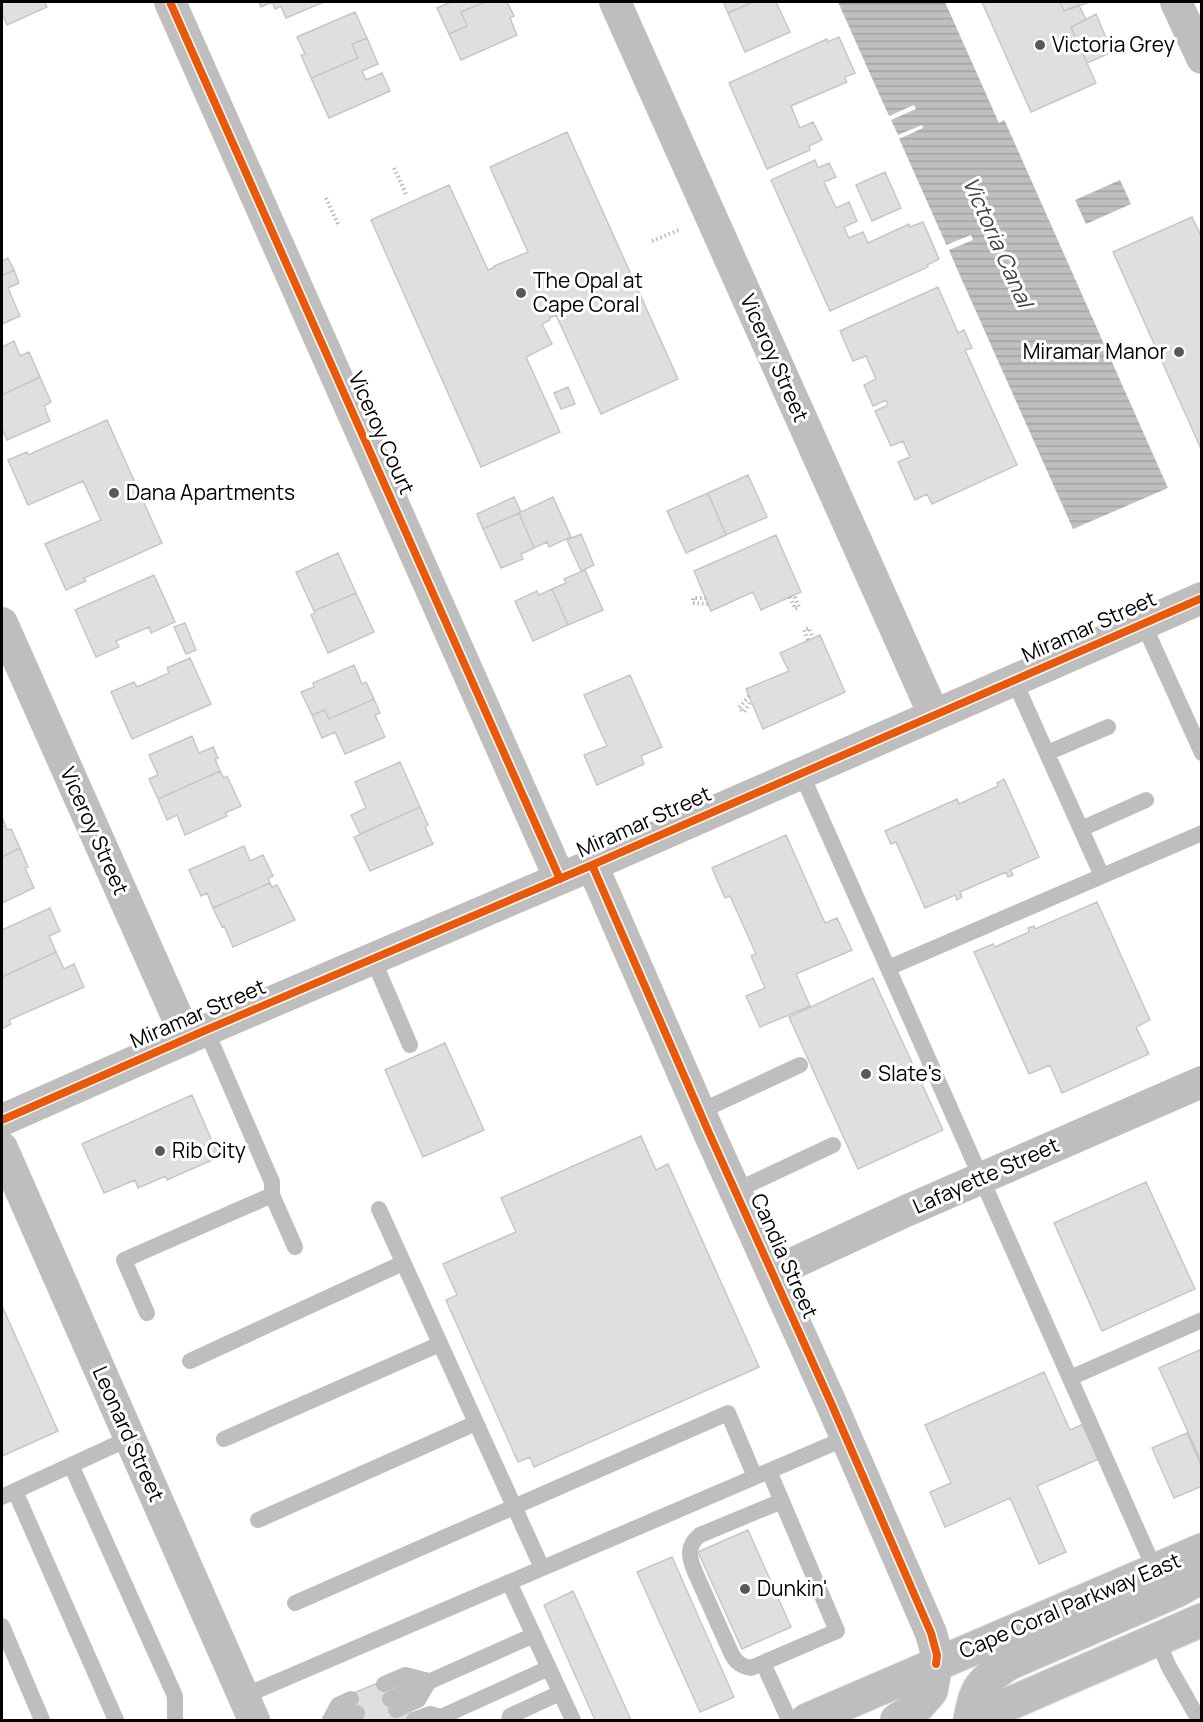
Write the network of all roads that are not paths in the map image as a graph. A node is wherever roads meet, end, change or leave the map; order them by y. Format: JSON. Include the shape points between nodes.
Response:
{"nodes":[{"id":1,"x":170,"y":2,"type":"edge"},
{"id":2,"x":615,"y":2,"type":"edge"},
{"id":3,"x":1176,"y":2,"type":"edge"},
{"id":4,"x":1202,"y":58,"type":"edge"},
{"id":5,"x":1202,"y":598,"type":"edge"},
{"id":6,"x":2,"y":623,"type":"edge"},
{"id":7,"x":1143,"y":623,"type":"junction"},
{"id":8,"x":1014,"y":680,"type":"junction"},
{"id":9,"x":934,"y":715,"type":"junction"},
{"id":10,"x":1108,"y":727,"type":"dead end"},
{"id":11,"x":1047,"y":753,"type":"junction"},
{"id":12,"x":1202,"y":753,"type":"edge"},
{"id":13,"x":801,"y":773,"type":"junction"},
{"id":14,"x":1146,"y":800,"type":"dead end"},
{"id":15,"x":1081,"y":829,"type":"junction"},
{"id":16,"x":1202,"y":833,"type":"edge"},
{"id":17,"x":592,"y":866,"type":"junction"},
{"id":18,"x":1102,"y":876,"type":"junction"},
{"id":19,"x":560,"y":879,"type":"junction"},
{"id":20,"x":373,"y":959,"type":"junction"},
{"id":21,"x":888,"y":968,"type":"junction"},
{"id":22,"x":196,"y":1035,"type":"junction"},
{"id":23,"x":410,"y":1045,"type":"dead end"},
{"id":24,"x":801,"y":1065,"type":"dead end"},
{"id":25,"x":1202,"y":1082,"type":"edge"},
{"id":26,"x":699,"y":1112,"type":"junction"},
{"id":27,"x":2,"y":1120,"type":"edge"},
{"id":28,"x":833,"y":1144,"type":"dead end"},
{"id":29,"x":2,"y":1148,"type":"edge"},
{"id":30,"x":981,"y":1178,"type":"junction"},
{"id":31,"x":735,"y":1191,"type":"junction"},
{"id":32,"x":272,"y":1195,"type":"junction"},
{"id":33,"x":379,"y":1209,"type":"dead end"},
{"id":34,"x":295,"y":1247,"type":"dead end"},
{"id":35,"x":404,"y":1263,"type":"junction"},
{"id":36,"x":772,"y":1273,"type":"junction"},
{"id":37,"x":147,"y":1312,"type":"dead end"},
{"id":38,"x":1202,"y":1320,"type":"edge"},
{"id":39,"x":440,"y":1344,"type":"junction"},
{"id":40,"x":190,"y":1361,"type":"dead end"},
{"id":41,"x":1070,"y":1378,"type":"junction"},
{"id":42,"x":476,"y":1423,"type":"junction"},
{"id":43,"x":130,"y":1438,"type":"junction"},
{"id":44,"x":846,"y":1438,"type":"junction"},
{"id":45,"x":224,"y":1439,"type":"dead end"},
{"id":46,"x":71,"y":1465,"type":"junction"},
{"id":47,"x":762,"y":1474,"type":"junction"},
{"id":48,"x":8,"y":1494,"type":"edge"},
{"id":49,"x":782,"y":1501,"type":"junction"},
{"id":50,"x":514,"y":1507,"type":"junction"},
{"id":51,"x":258,"y":1520,"type":"dead end"},
{"id":52,"x":1202,"y":1550,"type":"edge"},
{"id":53,"x":542,"y":1568,"type":"junction"},
{"id":54,"x":1155,"y":1570,"type":"junction"},
{"id":55,"x":1202,"y":1577,"type":"edge"},
{"id":56,"x":509,"y":1582,"type":"junction"},
{"id":57,"x":295,"y":1604,"type":"dead end"},
{"id":58,"x":1202,"y":1620,"type":"edge"},
{"id":59,"x":2,"y":1626,"type":"edge"},
{"id":60,"x":534,"y":1635,"type":"junction"},
{"id":61,"x":1156,"y":1640,"type":"junction"},
{"id":62,"x":763,"y":1663,"type":"junction"},
{"id":63,"x":936,"y":1664,"type":"junction"},
{"id":64,"x":549,"y":1668,"type":"junction"},
{"id":65,"x":429,"y":1682,"type":"junction"},
{"id":66,"x":560,"y":1693,"type":"junction"},
{"id":67,"x":249,"y":1708,"type":"edge"},
{"id":68,"x":440,"y":1719,"type":"edge"},
{"id":69,"x":42,"y":1720,"type":"edge"},
{"id":70,"x":116,"y":1720,"type":"edge"},
{"id":71,"x":175,"y":1720,"type":"edge"},
{"id":72,"x":330,"y":1720,"type":"edge"},
{"id":73,"x":339,"y":1720,"type":"edge"},
{"id":74,"x":414,"y":1720,"type":"edge"},
{"id":75,"x":508,"y":1720,"type":"edge"},
{"id":76,"x":573,"y":1720,"type":"edge"},
{"id":77,"x":789,"y":1720,"type":"edge"},
{"id":78,"x":807,"y":1720,"type":"edge"},
{"id":79,"x":897,"y":1720,"type":"edge"},
{"id":80,"x":971,"y":1720,"type":"edge"},
{"id":81,"x":1198,"y":1720,"type":"edge"}],
"edges":[{"from":1,"to":19,"type":"street","name":"Viceroy Court"},
{"from":2,"to":9,"type":"street","name":"Viceroy Street"},
{"from":3,"to":4,"type":"street"},
{"from":5,"to":7,"type":"street","name":"Miramar Street"},
{"from":6,"to":22,"type":"street","name":"Viceroy Street"},
{"from":7,"to":8,"type":"street","name":"Miramar Street"},
{"from":7,"to":12,"type":"lane"},
{"from":8,"to":9,"type":"street","name":"Miramar Street"},
{"from":8,"to":11,"type":"lane"},
{"from":9,"to":13,"type":"street","name":"Miramar Street"},
{"from":10,"to":11,"type":"lane"},
{"from":11,"to":15,"type":"lane"},
{"from":13,"to":17,"type":"street","name":"Miramar Street"},
{"from":13,"to":21,"type":"lane"},
{"from":14,"to":15,"type":"lane"},
{"from":15,"to":18,"type":"lane"},
{"from":16,"to":18,"type":"lane"},
{"from":17,"to":19,"type":"street","name":"Miramar Street"},
{"from":17,"to":26,"type":"street","name":"Candia Street"},
{"from":18,"to":21,"type":"lane"},
{"from":19,"to":20,"type":"street","name":"Miramar Street"},
{"from":20,"to":22,"type":"street","name":"Miramar Street"},
{"from":20,"to":23,"type":"lane"},
{"from":21,"to":30,"type":"lane"},
{"from":22,"to":27,"type":"street","name":"Miramar Street"},
{"from":22,"to":32,"type":"lane","via":[[272,1182]]},
{"from":24,"to":26,"type":"lane"},
{"from":25,"to":30,"type":"street","name":"Lafayette Street"},
{"from":26,"to":31,"type":"street","name":"Candia Street"},
{"from":28,"to":31,"type":"lane"},
{"from":29,"to":43,"type":"street","name":"Leonard Street"},
{"from":30,"to":36,"type":"street","name":"Lafayette Street"},
{"from":30,"to":41,"type":"lane"},
{"from":31,"to":36,"type":"street","name":"Candia Street"},
{"from":32,"to":34,"type":"lane"},
{"from":32,"to":37,"type":"lane","via":[[124,1260]]},
{"from":33,"to":35,"type":"lane"},
{"from":35,"to":39,"type":"lane"},
{"from":35,"to":40,"type":"lane"},
{"from":36,"to":44,"type":"street","name":"Candia Street"},
{"from":38,"to":41,"type":"lane"},
{"from":39,"to":42,"type":"lane"},
{"from":39,"to":45,"type":"lane"},
{"from":41,"to":54,"type":"lane"},
{"from":42,"to":50,"type":"lane"},
{"from":42,"to":51,"type":"lane"},
{"from":43,"to":46,"type":"lane"},
{"from":43,"to":67,"type":"street","name":"Leonard Street"},
{"from":44,"to":47,"type":"lane"},
{"from":44,"to":63,"type":"street","name":"Candia Street","via":[[931,1633]]},
{"from":46,"to":48,"type":"lane"},
{"from":46,"to":71,"type":"lane","via":[[175,1696]]},
{"from":47,"to":49,"type":"lane"},
{"from":47,"to":50,"type":"lane","via":[[728,1413]]},
{"from":47,"to":53,"type":"lane"},
{"from":48,"to":70,"type":"lane"},
{"from":49,"to":62,"type":"lane","via":[[837,1631]]},
{"from":49,"to":62,"type":"lane","via":[[700,1535],[689,1548],[695,1572],[735,1661],[751,1668]]},
{"from":50,"to":53,"type":"lane"},
{"from":50,"to":57,"type":"lane"},
{"from":52,"to":54,"type":"main road","name":"Cape Coral Parkway East"},
{"from":53,"to":56,"type":"lane"},
{"from":54,"to":63,"type":"main road","name":"Cape Coral Parkway East"},
{"from":55,"to":80,"type":"main road","via":[[1008,1664],[987,1678],[974,1697]]},
{"from":56,"to":60,"type":"lane"},
{"from":56,"to":67,"type":"lane"},
{"from":58,"to":61,"type":"main road"},
{"from":59,"to":69,"type":"lane"},
{"from":60,"to":64,"type":"lane"},
{"from":60,"to":65,"type":"lane"},
{"from":61,"to":80,"type":"main road"},
{"from":61,"to":81,"type":"lane"},
{"from":62,"to":77,"type":"lane"},
{"from":63,"to":78,"type":"main road","name":"Cape Coral Parkway East"},
{"from":63,"to":79,"type":"main road","via":[[931,1691]]},
{"from":64,"to":66,"type":"lane"},
{"from":64,"to":68,"type":"lane"},
{"from":65,"to":65,"type":"lane","via":[[418,1700],[390,1698],[405,1675]]},
{"from":66,"to":75,"type":"lane"},
{"from":66,"to":76,"type":"lane"},
{"from":68,"to":74,"type":"lane","via":[[430,1714]]},
{"from":72,"to":73,"type":"lane","via":[[338,1705],[354,1706]]}]}
